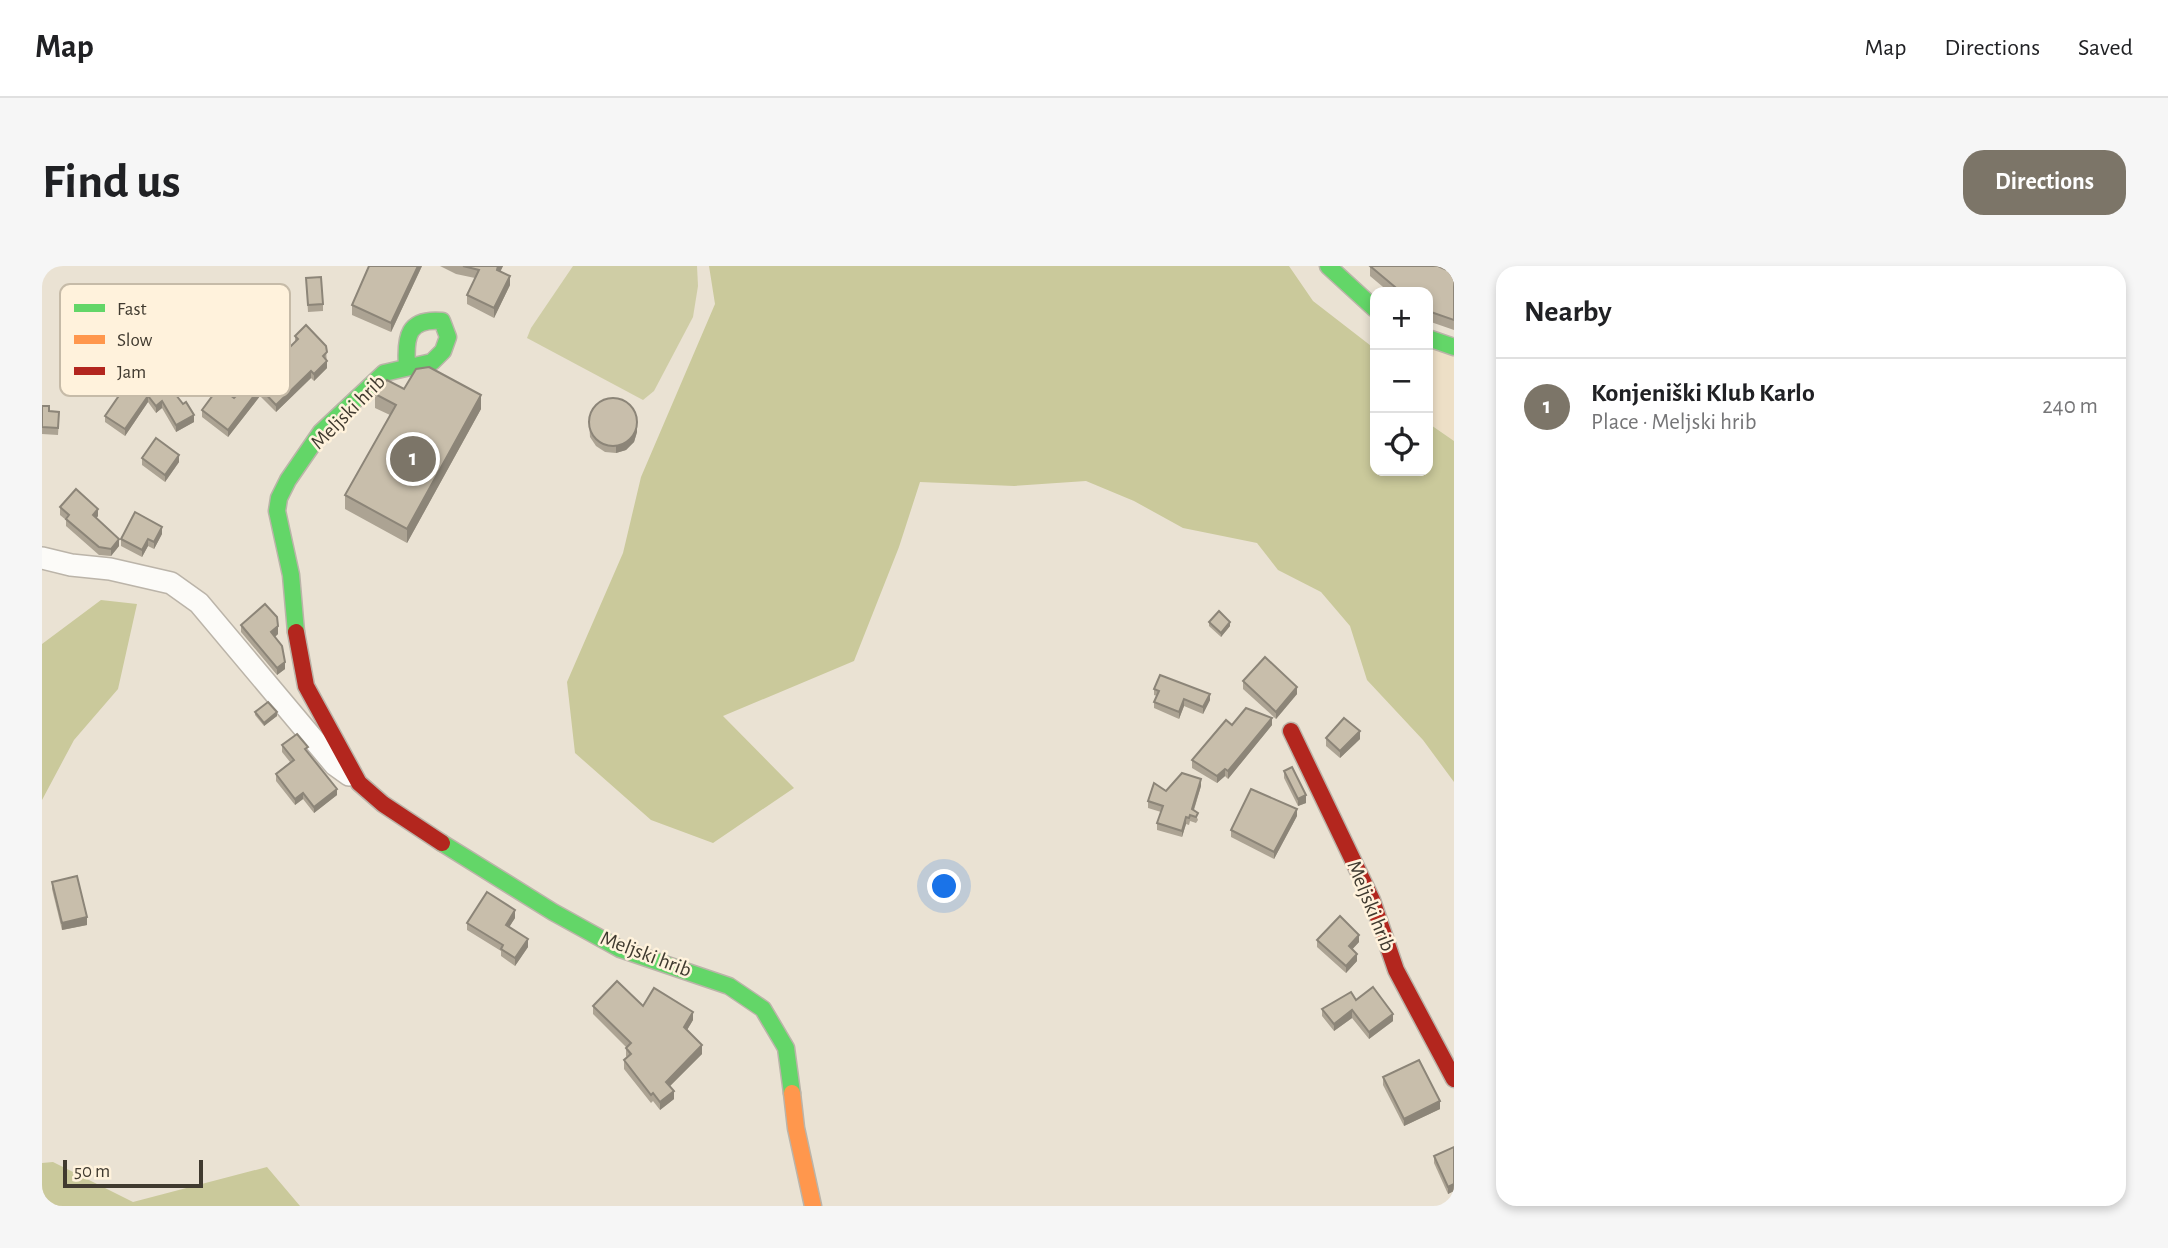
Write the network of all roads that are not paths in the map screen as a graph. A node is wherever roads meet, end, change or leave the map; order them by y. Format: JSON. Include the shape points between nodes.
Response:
{"nodes":[{"id":1,"x":1328,"y":266,"type":"edge"},
{"id":2,"x":1370,"y":305,"type":"edge"},
{"id":3,"x":1433,"y":340,"type":"edge"},
{"id":4,"x":1454,"y":347,"type":"edge"},
{"id":5,"x":407,"y":366,"type":"dead end"},
{"id":6,"x":42,"y":558,"type":"edge"},
{"id":7,"x":1291,"y":731,"type":"dead end"},
{"id":8,"x":359,"y":783,"type":"junction"},
{"id":9,"x":1454,"y":1079,"type":"edge"},
{"id":10,"x":813,"y":1206,"type":"edge"}],
"edges":[{"from":1,"to":2,"type":"street"},
{"from":3,"to":4,"type":"street"},
{"from":5,"to":8,"type":"street","name":"Meljski hrib","via":[[384,373],[321,432],[288,480],[277,511],[306,686]]},
{"from":6,"to":8,"type":"street","name":"Meljski hrib","via":[[171,583],[200,604],[335,765]]},
{"from":7,"to":9,"type":"street","name":"Meljski hrib","via":[[1371,900],[1396,970]]},
{"from":8,"to":10,"type":"street","name":"Meljski hrib","via":[[419,829],[553,912],[620,949],[729,986],[763,1009],[786,1048],[796,1128]]}]}
